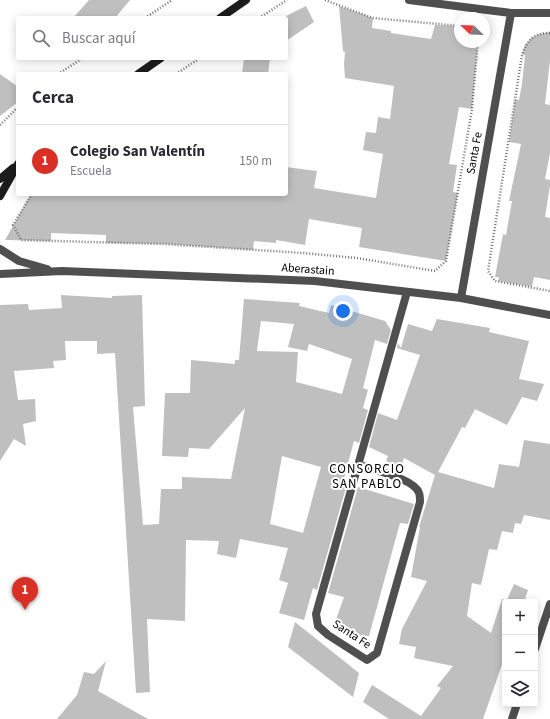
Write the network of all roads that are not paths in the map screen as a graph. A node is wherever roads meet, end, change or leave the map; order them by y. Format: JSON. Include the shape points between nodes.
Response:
{"nodes":[{"id":1,"x":246,"y":0,"type":"edge"},
{"id":2,"x":409,"y":0,"type":"edge"},
{"id":3,"x":510,"y":13,"type":"junction"},
{"id":4,"x":550,"y":13,"type":"edge"},
{"id":5,"x":223,"y":16,"type":"edge"},
{"id":6,"x":159,"y":60,"type":"edge"},
{"id":7,"x":141,"y":72,"type":"edge"},
{"id":8,"x":16,"y":166,"type":"edge"},
{"id":9,"x":16,"y":168,"type":"edge"},
{"id":10,"x":0,"y":179,"type":"edge"},
{"id":11,"x":0,"y":196,"type":"edge"},
{"id":12,"x":0,"y":249,"type":"edge"},
{"id":13,"x":62,"y":271,"type":"junction"},
{"id":14,"x":0,"y":274,"type":"edge"},
{"id":15,"x":407,"y":292,"type":"junction"},
{"id":16,"x":461,"y":298,"type":"junction"},
{"id":17,"x":550,"y":315,"type":"edge"},
{"id":18,"x":360,"y":465,"type":"junction"},
{"id":19,"x":550,"y":604,"type":"edge"},
{"id":20,"x":538,"y":640,"type":"edge"},
{"id":21,"x":516,"y":707,"type":"edge"},
{"id":22,"x":512,"y":719,"type":"edge"}],
"edges":[{"from":1,"to":5,"type":"street"},
{"from":2,"to":3,"type":"street"},
{"from":3,"to":4,"type":"street"},
{"from":3,"to":16,"type":"street","name":"Santa Fe"},
{"from":6,"to":7,"type":"street"},
{"from":8,"to":10,"type":"street"},
{"from":9,"to":11,"type":"street"},
{"from":12,"to":13,"type":"street","name":"Aberastain","via":[[19,261]]},
{"from":13,"to":14,"type":"street","name":"Aberastain"},
{"from":13,"to":15,"type":"street","name":"Aberastain","via":[[315,281]]},
{"from":15,"to":16,"type":"street","name":"Aberastain"},
{"from":15,"to":18,"type":"street","name":"Santa Fe"},
{"from":16,"to":17,"type":"street","name":"Aberastain"},
{"from":18,"to":18,"type":"street","name":"Santa Fe","via":[[406,481],[419,493],[420,502],[377,653],[367,660],[318,626],[316,614]]},
{"from":19,"to":20,"type":"street"},
{"from":21,"to":22,"type":"street"}]}
